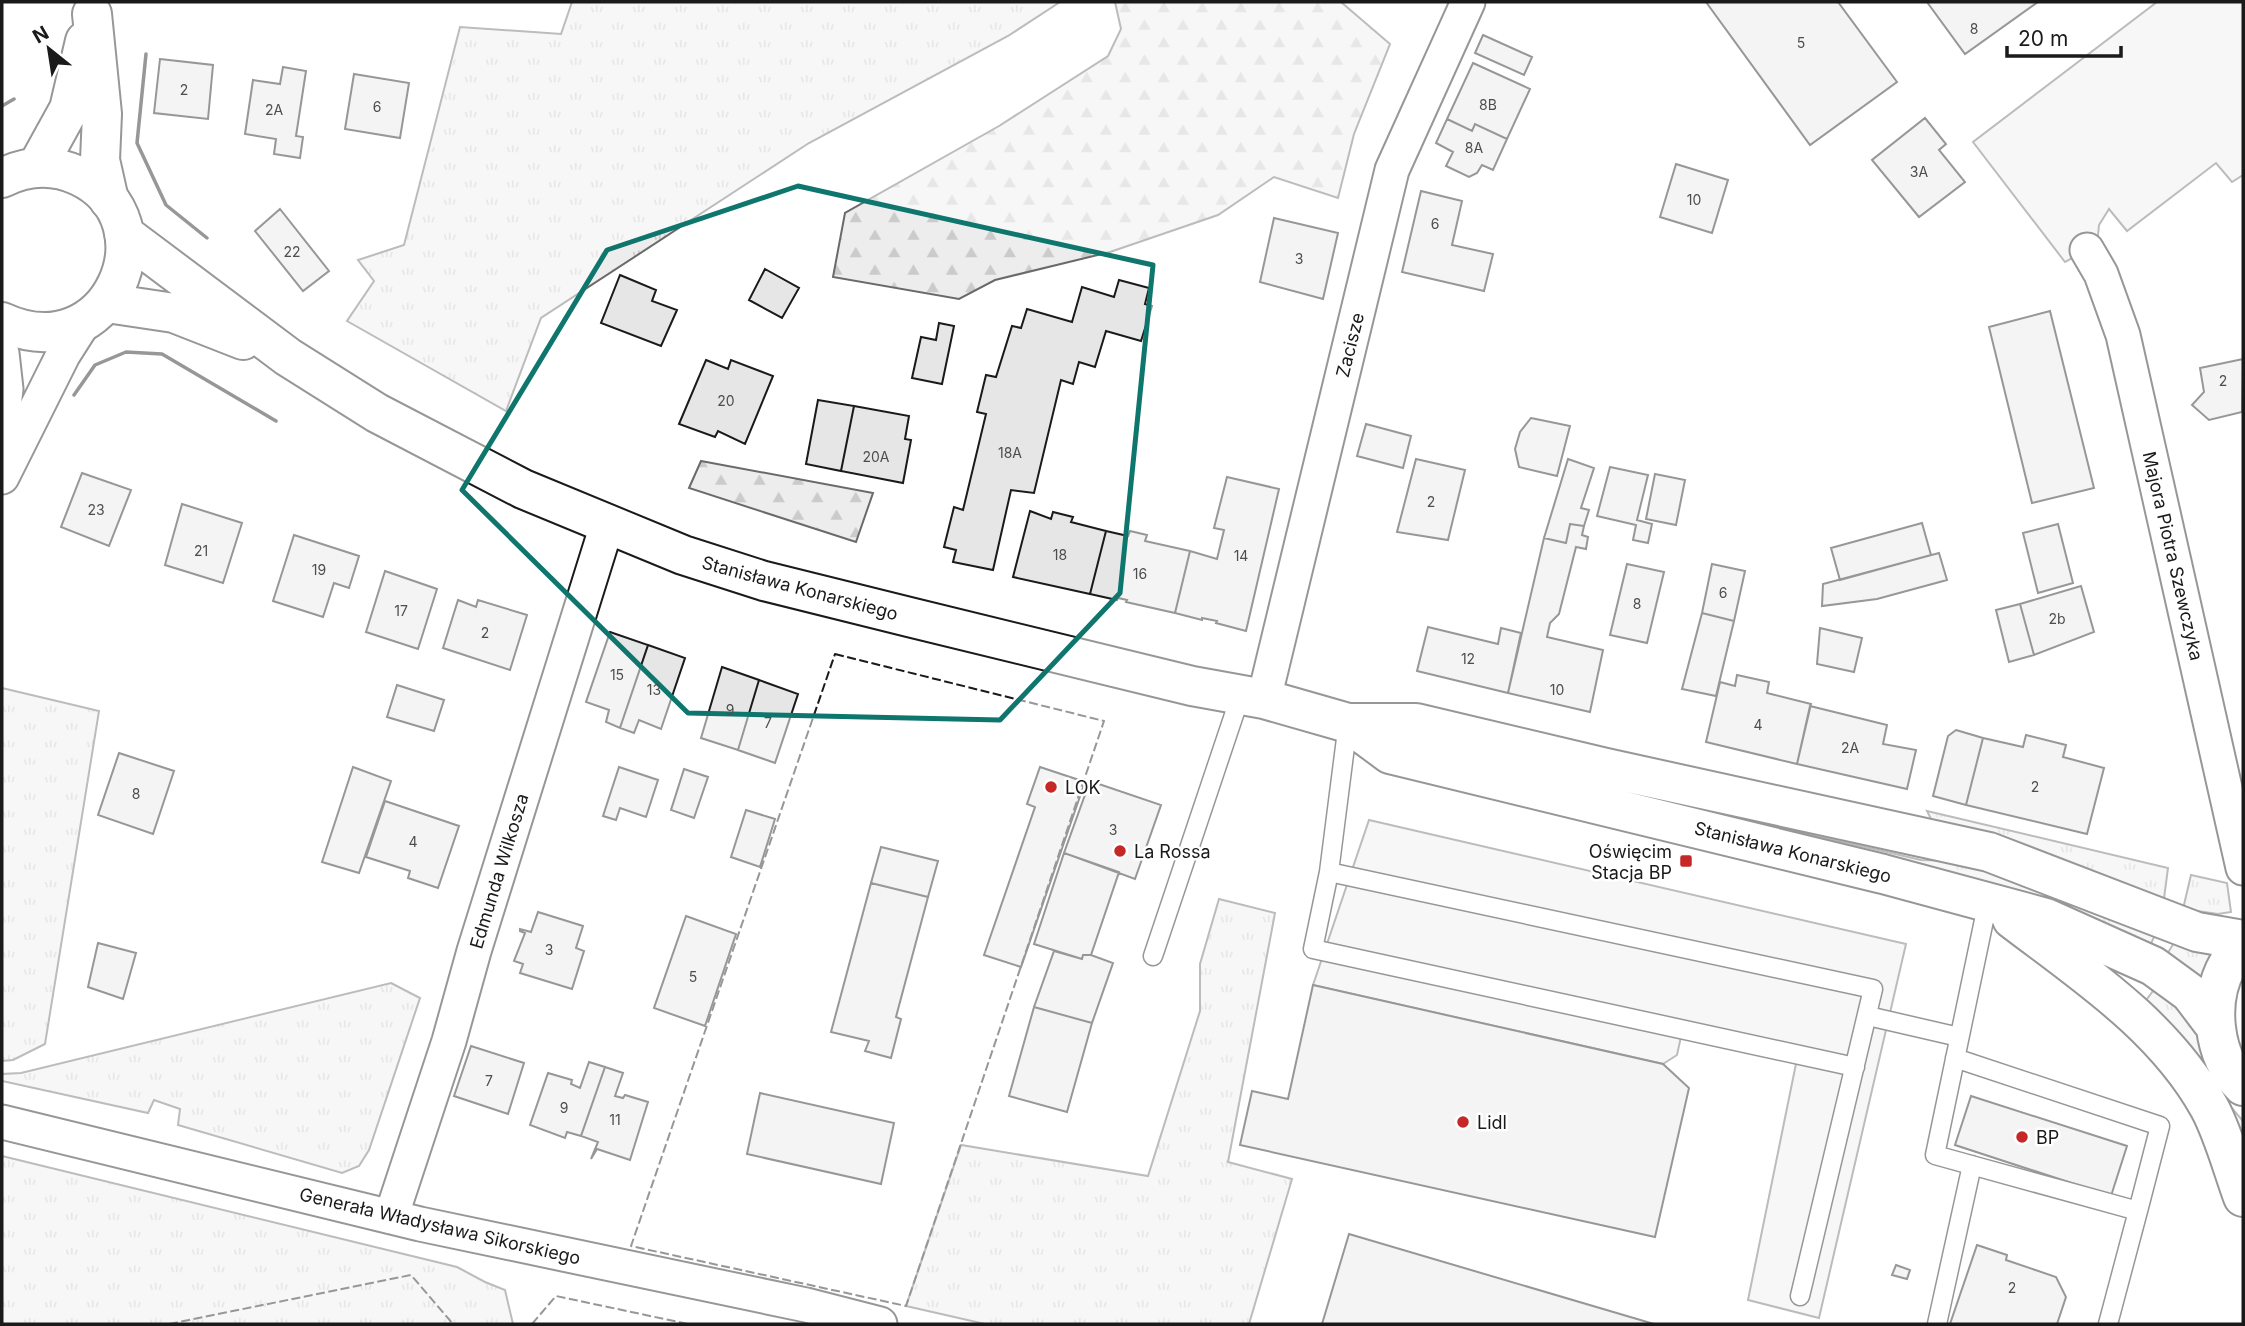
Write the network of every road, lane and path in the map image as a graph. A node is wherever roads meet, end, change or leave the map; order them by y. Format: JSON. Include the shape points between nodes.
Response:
{"nodes":[{"id":1,"x":1468,"y":2,"type":"edge"},
{"id":2,"x":93,"y":8,"type":"edge"},
{"id":3,"x":37,"y":167,"type":"junction"},
{"id":4,"x":2,"y":178,"type":"edge"},
{"id":5,"x":116,"y":217,"type":"junction"},
{"id":6,"x":2087,"y":250,"type":"dead end"},
{"id":7,"x":95,"y":312,"type":"junction"},
{"id":8,"x":2,"y":323,"type":"edge"},
{"id":9,"x":2,"y":353,"type":"edge"},
{"id":10,"x":288,"y":357,"type":"junction"},
{"id":11,"x":2,"y":425,"type":"edge"},
{"id":12,"x":2,"y":477,"type":"edge"},
{"id":13,"x":607,"y":525,"type":"junction"},
{"id":14,"x":1253,"y":696,"type":"junction"},
{"id":15,"x":1348,"y":723,"type":"junction"},
{"id":16,"x":2243,"y":868,"type":"edge"},
{"id":17,"x":1329,"y":872,"type":"junction"},
{"id":18,"x":1988,"y":901,"type":"junction"},
{"id":19,"x":2243,"y":941,"type":"edge"},
{"id":20,"x":1153,"y":956,"type":"dead end"},
{"id":21,"x":1868,"y":1016,"type":"junction"},
{"id":22,"x":2215,"y":1026,"type":"junction"},
{"id":23,"x":1959,"y":1037,"type":"junction"},
{"id":24,"x":1955,"y":1058,"type":"junction"},
{"id":25,"x":1855,"y":1067,"type":"junction"},
{"id":26,"x":2243,"y":1086,"type":"edge"},
{"id":27,"x":2,"y":1122,"type":"edge"},
{"id":28,"x":1972,"y":1165,"type":"junction"},
{"id":29,"x":2243,"y":1197,"type":"edge"},
{"id":30,"x":2138,"y":1211,"type":"junction"},
{"id":31,"x":391,"y":1217,"type":"junction"},
{"id":32,"x":1800,"y":1296,"type":"dead end"},
{"id":33,"x":880,"y":1324,"type":"edge"},
{"id":34,"x":1937,"y":1324,"type":"edge"},
{"id":35,"x":2108,"y":1324,"type":"edge"}],
"edges":[{"from":1,"to":14,"type":"street","name":"Zacisze","via":[[1392,170]]},
{"from":2,"to":3,"type":"main road","via":[[69,109]]},
{"from":2,"to":5,"type":"main road","via":[[102,114],[100,160]]},
{"from":3,"to":4,"type":"main road","name":"Stanisława Konarskiego"},
{"from":3,"to":5,"type":"main road","name":"Stanisława Konarskiego","via":[[64,169],[89,181]]},
{"from":5,"to":7,"type":"main road","via":[[125,258],[119,282]]},
{"from":5,"to":10,"type":"main road","name":"Stanisława Konarskiego"},
{"from":6,"to":16,"type":"street","name":"Majora Piotra Szewczyka","via":[[2101,274],[2123,335]]},
{"from":7,"to":8,"type":"main road","name":"Stanisława Konarskiego","via":[[63,331],[41,334]]},
{"from":7,"to":10,"type":"main road","name":"Stanisława Konarskiego","via":[[174,313]]},
{"from":7,"to":12,"type":"street","via":[[63,355]]},
{"from":9,"to":11,"type":"street","via":[[6,390]]},
{"from":10,"to":13,"type":"main road","name":"Stanisława Konarskiego","via":[[445,450]]},
{"from":13,"to":14,"type":"main road","name":"Stanisława Konarskiego","via":[[764,581],[1192,686]]},
{"from":13,"to":31,"type":"street","name":"Edmunda Wilkosza"},
{"from":14,"to":15,"type":"main road","name":"Stanisława Konarskiego"},
{"from":14,"to":20,"type":"lane"},
{"from":15,"to":17,"type":"lane"},
{"from":15,"to":18,"type":"main road","name":"Stanisława Konarskiego","via":[[1391,754],[1434,767]]},
{"from":15,"to":19,"type":"main road","name":"Stanisława Konarskiego","via":[[1416,723],[1989,852],[2197,932]]},
{"from":17,"to":21,"type":"lane","via":[[1873,989]]},
{"from":17,"to":25,"type":"lane","via":[[1313,948]]},
{"from":18,"to":22,"type":"main road","name":"Stanisława Konarskiego","via":[[2046,918],[2153,966],[2190,993]]},
{"from":18,"to":23,"type":"lane"},
{"from":18,"to":29,"type":"main road","via":[[2124,1005],[2168,1048],[2210,1107]]},
{"from":19,"to":22,"type":"main road","via":[[2226,965],[2216,995]]},
{"from":21,"to":23,"type":"lane"},
{"from":21,"to":25,"type":"lane"},
{"from":22,"to":26,"type":"main road","via":[[2223,1055]]},
{"from":23,"to":24,"type":"lane"},
{"from":24,"to":28,"type":"lane","via":[[1935,1155]]},
{"from":24,"to":30,"type":"lane","via":[[2160,1126]]},
{"from":25,"to":32,"type":"lane"},
{"from":27,"to":31,"type":"street","name":"Generała Władysława Sikorskiego"},
{"from":28,"to":30,"type":"lane"},
{"from":28,"to":34,"type":"lane"},
{"from":30,"to":35,"type":"lane"},
{"from":31,"to":33,"type":"street","name":"Generała Władysława Sikorskiego"}]}
